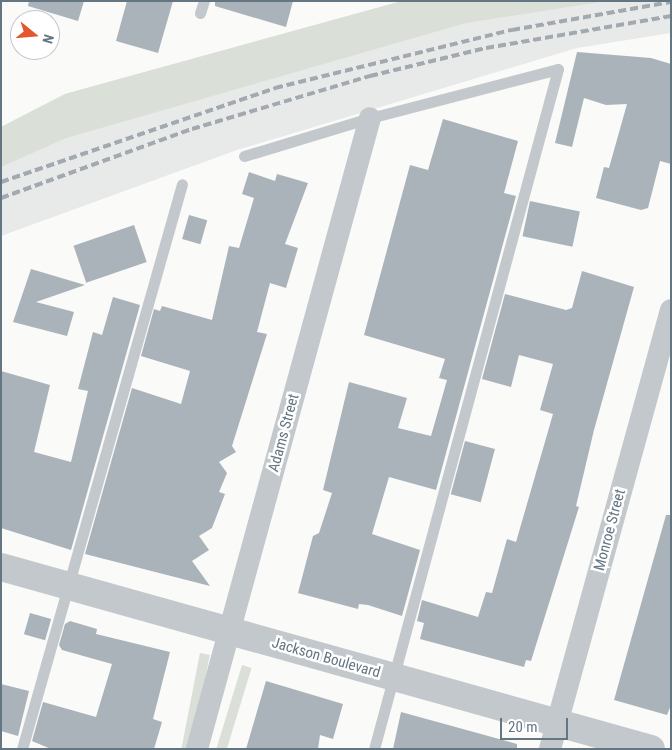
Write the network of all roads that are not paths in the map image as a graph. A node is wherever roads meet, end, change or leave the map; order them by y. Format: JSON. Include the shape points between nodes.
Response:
{"nodes":[{"id":1,"x":204,"y":1,"type":"edge"},
{"id":2,"x":200,"y":14,"type":"dead end"},
{"id":3,"x":370,"y":118,"type":"junction"},
{"id":4,"x":244,"y":156,"type":"dead end"},
{"id":5,"x":182,"y":184,"type":"dead end"},
{"id":6,"x":671,"y":310,"type":"edge"},
{"id":7,"x":1,"y":567,"type":"edge"},
{"id":8,"x":68,"y":585,"type":"junction"},
{"id":9,"x":230,"y":631,"type":"junction"},
{"id":10,"x":393,"y":677,"type":"junction"},
{"id":11,"x":557,"y":723,"type":"junction"},
{"id":12,"x":22,"y":749,"type":"edge"},
{"id":13,"x":197,"y":749,"type":"edge"},
{"id":14,"x":374,"y":749,"type":"edge"},
{"id":15,"x":550,"y":749,"type":"edge"},
{"id":16,"x":651,"y":749,"type":"edge"}],
"edges":[{"from":1,"to":2,"type":"lane"},
{"from":3,"to":4,"type":"lane"},
{"from":3,"to":9,"type":"street","name":"Adams Street"},
{"from":3,"to":10,"type":"lane","via":[[558,68]]},
{"from":5,"to":8,"type":"lane"},
{"from":6,"to":11,"type":"street","name":"Monroe Street"},
{"from":7,"to":8,"type":"street","name":"Jackson Boulevard"},
{"from":8,"to":9,"type":"street","name":"Jackson Boulevard"},
{"from":8,"to":12,"type":"lane"},
{"from":9,"to":10,"type":"street","name":"Jackson Boulevard"},
{"from":9,"to":13,"type":"street","name":"Adams Street"},
{"from":10,"to":11,"type":"street","name":"Jackson Boulevard"},
{"from":10,"to":14,"type":"lane"},
{"from":11,"to":15,"type":"street","name":"Monroe Street"},
{"from":11,"to":16,"type":"street","name":"Jackson Boulevard"}]}
